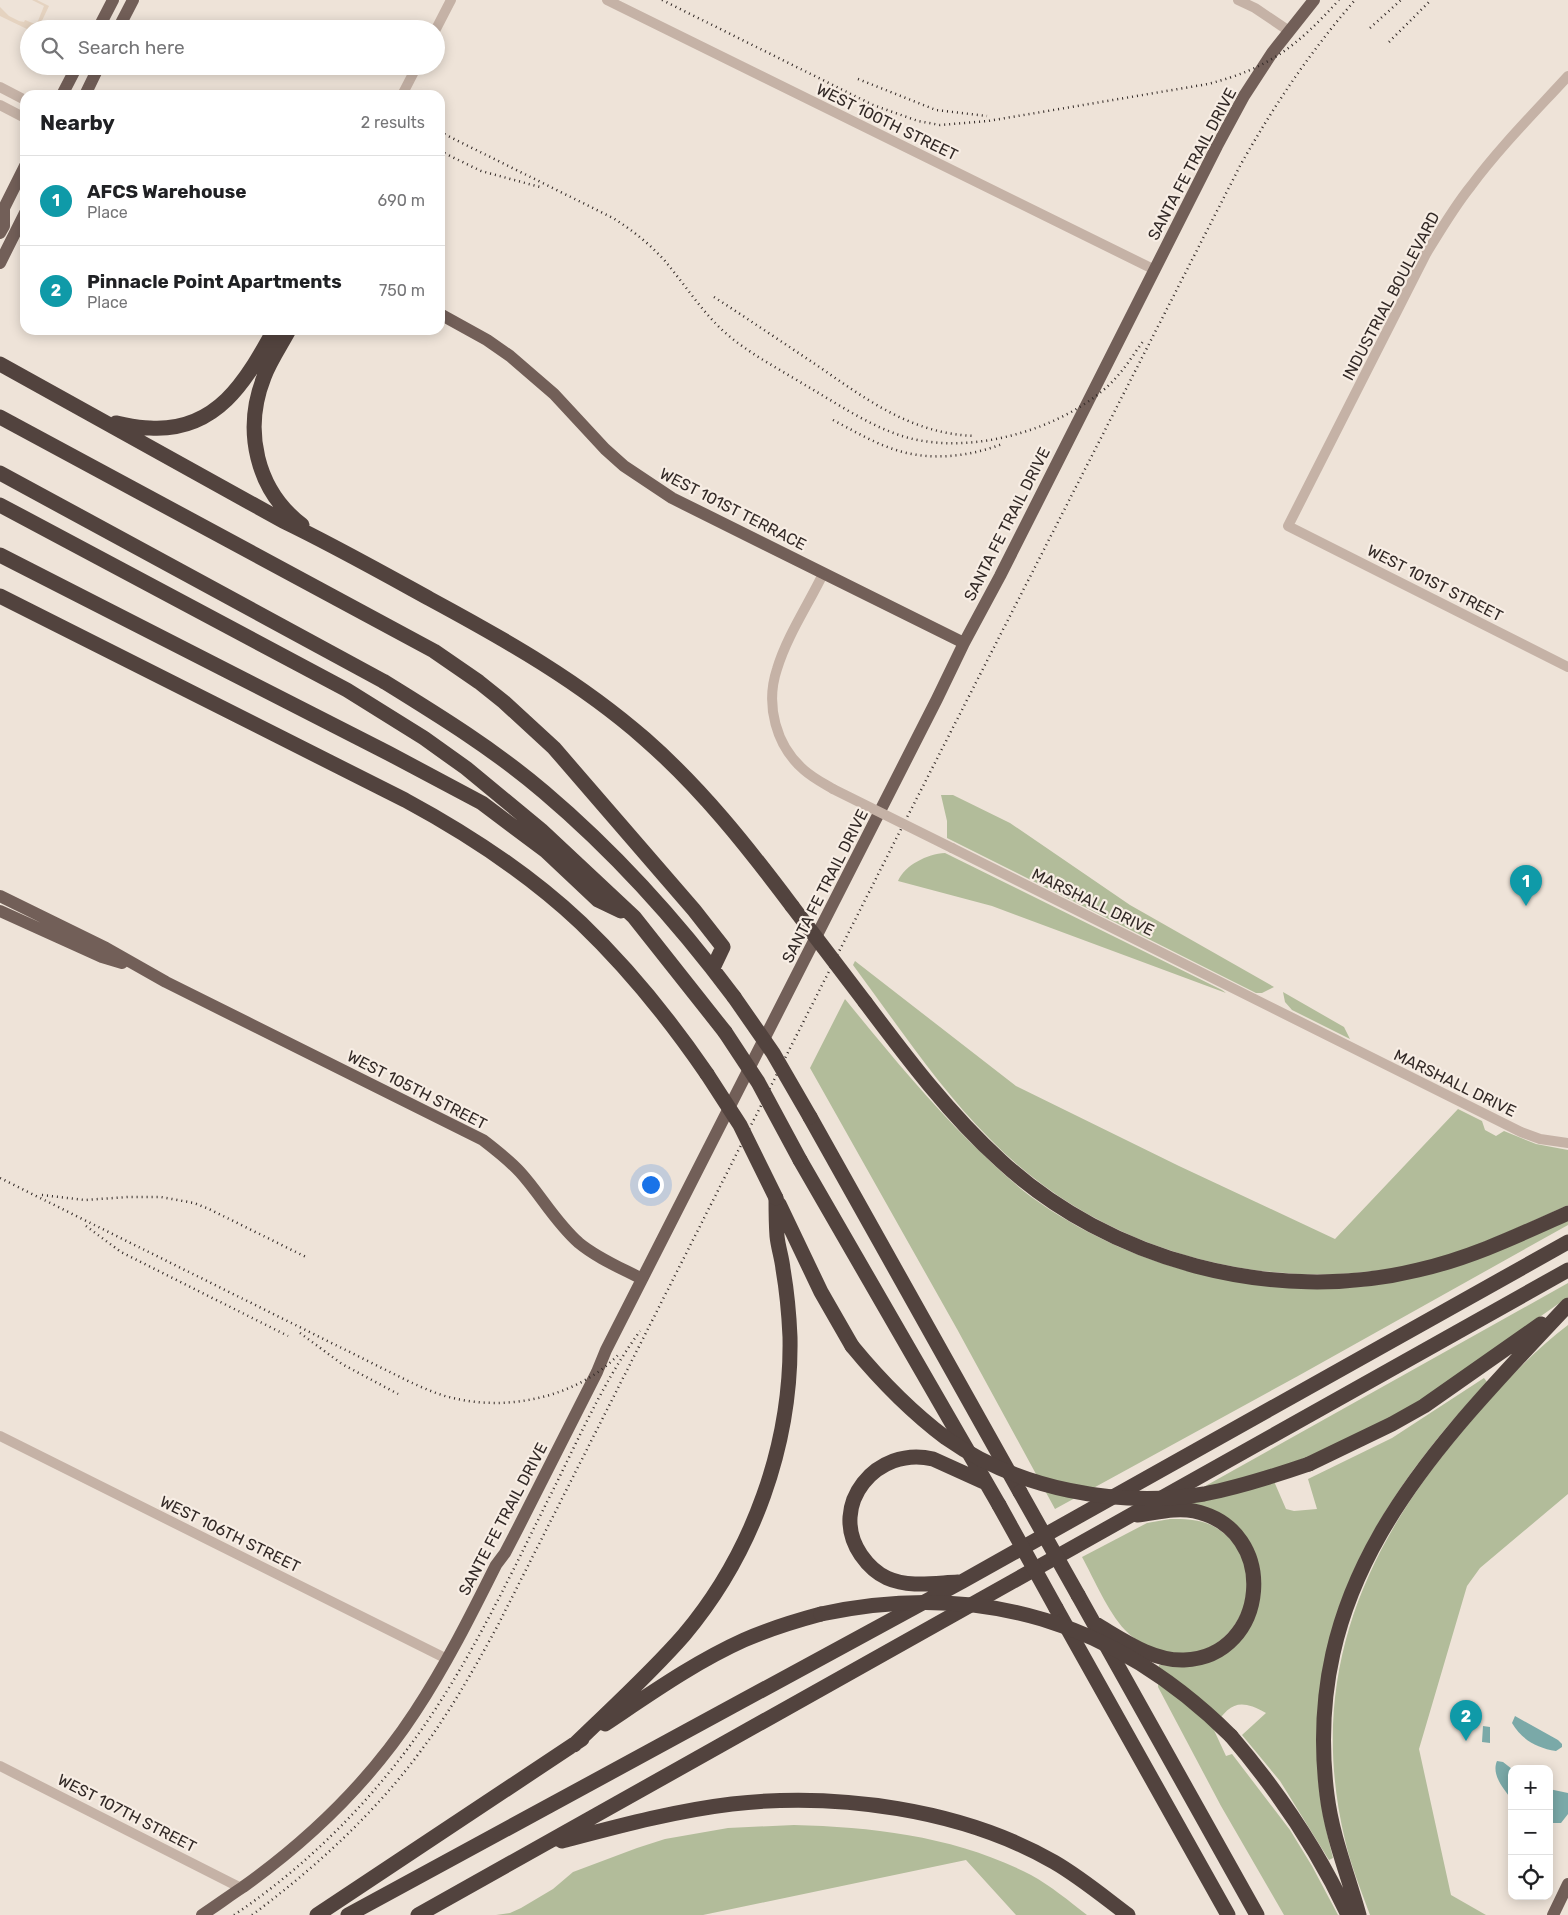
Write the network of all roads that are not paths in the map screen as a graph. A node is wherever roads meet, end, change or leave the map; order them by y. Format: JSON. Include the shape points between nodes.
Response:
{"nodes":[{"id":1,"x":113,"y":0,"type":"edge"},
{"id":2,"x":133,"y":0,"type":"edge"},
{"id":3,"x":450,"y":0,"type":"edge"},
{"id":4,"x":607,"y":0,"type":"edge"},
{"id":5,"x":1238,"y":0,"type":"edge"},
{"id":6,"x":1314,"y":0,"type":"edge"},
{"id":7,"x":103,"y":20,"type":"edge"},
{"id":8,"x":123,"y":20,"type":"edge"},
{"id":9,"x":440,"y":20,"type":"edge"},
{"id":10,"x":1289,"y":31,"type":"junction"},
{"id":11,"x":72,"y":75,"type":"edge"},
{"id":12,"x":95,"y":75,"type":"edge"},
{"id":13,"x":412,"y":75,"type":"edge"},
{"id":14,"x":1568,"y":76,"type":"edge"},
{"id":15,"x":0,"y":88,"type":"edge"},
{"id":16,"x":65,"y":90,"type":"edge"},
{"id":17,"x":87,"y":90,"type":"edge"},
{"id":18,"x":405,"y":90,"type":"edge"},
{"id":19,"x":20,"y":98,"type":"edge"},
{"id":20,"x":0,"y":105,"type":"edge"},
{"id":21,"x":20,"y":115,"type":"edge"},
{"id":22,"x":20,"y":176,"type":"edge"},
{"id":23,"x":2,"y":213,"type":"edge"},
{"id":24,"x":20,"y":224,"type":"edge"},
{"id":25,"x":0,"y":233,"type":"edge"},
{"id":26,"x":0,"y":263,"type":"edge"},
{"id":27,"x":1155,"y":270,"type":"junction"},
{"id":28,"x":445,"y":317,"type":"edge"},
{"id":29,"x":271,"y":335,"type":"edge"},
{"id":30,"x":286,"y":335,"type":"edge"},
{"id":31,"x":0,"y":364,"type":"edge"},
{"id":32,"x":0,"y":417,"type":"edge"},
{"id":33,"x":104,"y":422,"type":"junction"},
{"id":34,"x":0,"y":472,"type":"edge"},
{"id":35,"x":0,"y":505,"type":"edge"},
{"id":36,"x":1288,"y":526,"type":"joint"},
{"id":37,"x":321,"y":539,"type":"junction"},
{"id":38,"x":0,"y":555,"type":"edge"},
{"id":39,"x":823,"y":574,"type":"junction"},
{"id":40,"x":0,"y":596,"type":"edge"},
{"id":41,"x":964,"y":643,"type":"junction"},
{"id":42,"x":1568,"y":666,"type":"edge"},
{"id":43,"x":0,"y":896,"type":"edge"},
{"id":44,"x":0,"y":911,"type":"edge"},
{"id":45,"x":634,"y":918,"type":"junction"},
{"id":46,"x":712,"y":968,"type":"junction"},
{"id":47,"x":146,"y":971,"type":"junction"},
{"id":48,"x":747,"y":1074,"type":"joint"},
{"id":49,"x":1568,"y":1143,"type":"edge"},
{"id":50,"x":776,"y":1198,"type":"junction"},
{"id":51,"x":1568,"y":1213,"type":"edge"},
{"id":52,"x":1568,"y":1242,"type":"edge"},
{"id":53,"x":1568,"y":1270,"type":"edge"},
{"id":54,"x":642,"y":1279,"type":"junction"},
{"id":55,"x":1568,"y":1305,"type":"edge"},
{"id":56,"x":0,"y":1436,"type":"edge"},
{"id":57,"x":986,"y":1483,"type":"junction"},
{"id":58,"x":1129,"y":1516,"type":"junction"},
{"id":59,"x":963,"y":1581,"type":"junction"},
{"id":60,"x":1094,"y":1623,"type":"junction"},
{"id":61,"x":447,"y":1659,"type":"junction"},
{"id":62,"x":574,"y":1744,"type":"junction"},
{"id":63,"x":0,"y":1766,"type":"edge"},
{"id":64,"x":542,"y":1846,"type":"junction"},
{"id":65,"x":241,"y":1888,"type":"junction"},
{"id":66,"x":1567,"y":1890,"type":"edge"},
{"id":67,"x":202,"y":1915,"type":"edge"},
{"id":68,"x":316,"y":1915,"type":"edge"},
{"id":69,"x":348,"y":1915,"type":"edge"},
{"id":70,"x":418,"y":1915,"type":"edge"},
{"id":71,"x":1128,"y":1915,"type":"edge"},
{"id":72,"x":1228,"y":1915,"type":"edge"},
{"id":73,"x":1258,"y":1915,"type":"edge"},
{"id":74,"x":1348,"y":1915,"type":"edge"},
{"id":75,"x":1359,"y":1915,"type":"edge"},
{"id":76,"x":1553,"y":1915,"type":"edge"}],
"edges":[{"from":1,"to":7,"type":"main road"},
{"from":2,"to":8,"type":"main road"},
{"from":3,"to":9,"type":"street"},
{"from":4,"to":27,"type":"street","name":"WEST 100TH STREET"},
{"from":5,"to":10,"type":"street"},
{"from":6,"to":10,"type":"main road","name":"SANTA FE TRAIL DRIVE"},
{"from":10,"to":27,"type":"main road","name":"SANTA FE TRAIL DRIVE","via":[[1244,96]]},
{"from":11,"to":16,"type":"main road"},
{"from":12,"to":17,"type":"main road"},
{"from":13,"to":18,"type":"street"},
{"from":14,"to":36,"type":"street","name":"INDUSTRIAL BOULEVARD","via":[[1496,154],[1448,217],[1426,254]]},
{"from":15,"to":19,"type":"street"},
{"from":20,"to":21,"type":"street"},
{"from":22,"to":23,"type":"main road"},
{"from":23,"to":25,"type":"main road","via":[[4,226]]},
{"from":24,"to":26,"type":"main road"},
{"from":27,"to":41,"type":"main road","name":"SANTA FE TRAIL DRIVE"},
{"from":28,"to":39,"type":"main road","name":"WEST 101ST TERRACE","via":[[487,340],[529,371],[605,449],[648,484]]},
{"from":29,"to":33,"type":"highway","via":[[244,381],[223,404],[208,414],[182,424],[158,428]]},
{"from":30,"to":37,"type":"highway","via":[[264,375],[253,435],[262,473],[275,498]]},
{"from":31,"to":33,"type":"highway"},
{"from":32,"to":46,"type":"highway","via":[[434,652],[479,682],[554,748],[694,910],[723,947]]},
{"from":33,"to":37,"type":"highway"},
{"from":34,"to":46,"type":"highway","via":[[383,681],[476,741],[544,792],[612,855],[648,891]]},
{"from":35,"to":45,"type":"highway","via":[[347,690],[424,738],[528,819]]},
{"from":36,"to":42,"type":"street","name":"WEST 101ST STREET"},
{"from":37,"to":51,"type":"highway","bridge":true,"via":[[556,671],[645,739],[736,832],[913,1065],[959,1120],[1023,1180],[1093,1226],[1140,1248],[1181,1262],[1239,1275],[1313,1281],[1416,1271],[1470,1255]]},
{"from":38,"to":45,"type":"highway","via":[[482,803],[546,851],[598,900]]},
{"from":39,"to":41,"type":"main road","name":"WEST 101ST TERRACE"},
{"from":39,"to":49,"type":"street","name":"MARSHALL DRIVE","bridge":true,"via":[[774,678],[772,703],[777,728],[788,752],[804,770],[833,789],[1521,1132]]},
{"from":40,"to":50,"type":"highway","bridge":true,"via":[[397,796],[474,841],[535,884],[580,922],[653,1000],[708,1074],[740,1125]]},
{"from":41,"to":48,"type":"main road","name":"SANTA FE TRAIL DRIVE"},
{"from":43,"to":47,"type":"main road","name":"WEST 105TH STREET"},
{"from":44,"to":47,"type":"main road","name":"WEST 105TH STREET","via":[[102,956]]},
{"from":45,"to":57,"type":"highway","bridge":true,"via":[[725,1032],[758,1082]]},
{"from":46,"to":60,"type":"highway","bridge":true,"via":[[778,1061]]},
{"from":47,"to":54,"type":"main road","name":"WEST 105TH STREET","via":[[483,1140],[521,1173],[580,1244]]},
{"from":48,"to":54,"type":"main road","name":"SANTE FE TRAIL DRIVE"},
{"from":50,"to":55,"type":"highway","bridge":true,"via":[[825,1299],[852,1346],[910,1409],[948,1439],[996,1465],[1042,1483],[1095,1494],[1127,1498],[1179,1497],[1232,1488],[1309,1464],[1424,1406]]},
{"from":50,"to":62,"type":"highway","via":[[777,1237],[788,1298],[790,1338],[788,1383],[779,1442],[763,1498],[737,1557],[700,1614],[669,1652]]},
{"from":52,"to":59,"type":"highway"},
{"from":53,"to":58,"type":"highway"},
{"from":54,"to":61,"type":"main road","name":"SANTE FE TRAIL DRIVE","via":[[518,1528]]},
{"from":55,"to":75,"type":"highway","via":[[1478,1402],[1421,1470],[1366,1557],[1341,1622],[1326,1690],[1324,1764],[1335,1836]]},
{"from":56,"to":61,"type":"street","name":"WEST 106TH STREET"},
{"from":57,"to":59,"type":"highway","via":[[933,1459],[907,1457],[874,1472],[857,1492],[851,1510],[855,1543],[865,1561],[886,1578],[905,1583]]},
{"from":57,"to":72,"type":"highway","bridge":true},
{"from":58,"to":60,"type":"highway","via":[[1184,1509],[1211,1516],[1228,1526],[1242,1542],[1252,1562],[1255,1585],[1251,1607],[1242,1626],[1228,1642],[1207,1655],[1185,1660],[1145,1652]]},
{"from":58,"to":64,"type":"highway"},
{"from":59,"to":69,"type":"highway"},
{"from":60,"to":73,"type":"highway"},
{"from":61,"to":65,"type":"main road","name":"SANTE FE TRAIL DRIVE","via":[[394,1743],[365,1777],[311,1833]]},
{"from":62,"to":68,"type":"highway"},
{"from":62,"to":74,"type":"highway","bridge":true,"via":[[715,1654],[764,1631],[821,1614],[912,1601],[991,1607],[1033,1616],[1087,1636],[1136,1660],[1193,1700],[1231,1736],[1296,1823]]},
{"from":63,"to":65,"type":"street","name":"WEST 107TH STREET"},
{"from":64,"to":70,"type":"highway"},
{"from":64,"to":71,"type":"highway","via":[[661,1816],[723,1805],[789,1800],[854,1803],[936,1817],[1010,1841],[1056,1863]]},
{"from":65,"to":67,"type":"main road","name":"SANTE FE TRAIL DRIVE"},
{"from":66,"to":76,"type":"main road"}]}
